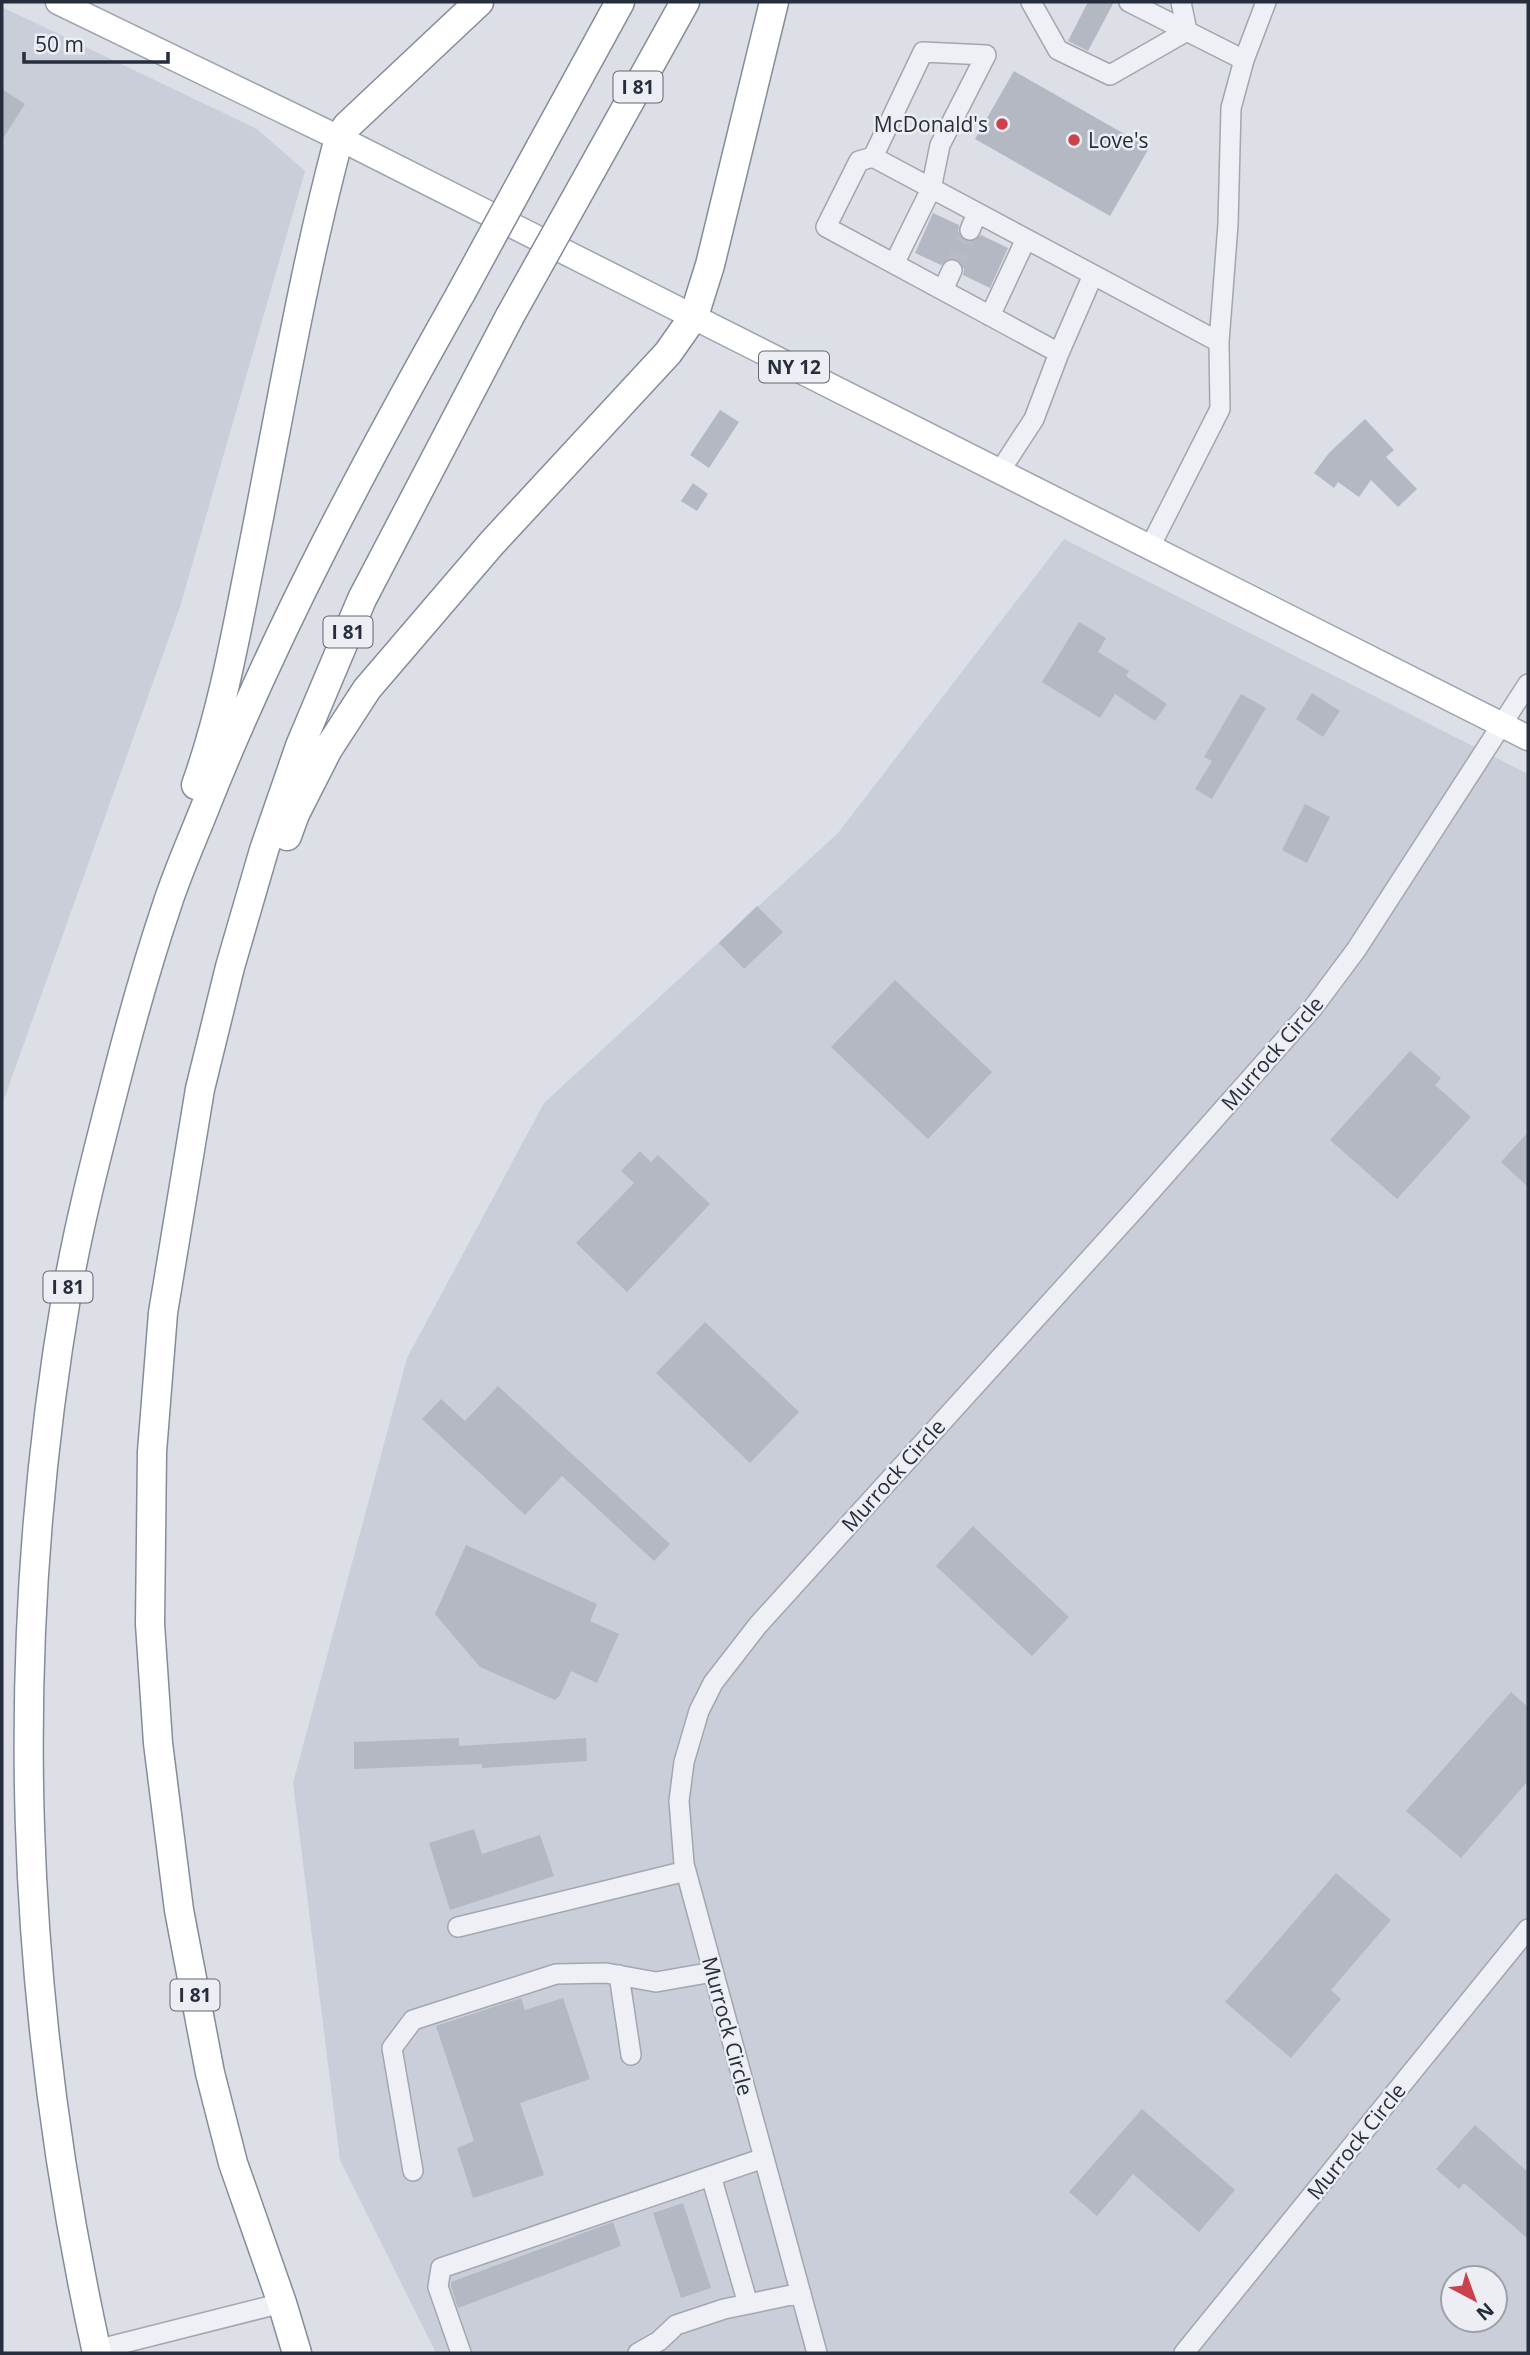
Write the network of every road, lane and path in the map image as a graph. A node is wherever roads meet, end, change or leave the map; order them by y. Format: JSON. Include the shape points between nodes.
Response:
{"nodes":[{"id":1,"x":58,"y":2,"type":"edge"},
{"id":2,"x":479,"y":2,"type":"edge"},
{"id":3,"x":620,"y":2,"type":"edge"},
{"id":4,"x":685,"y":2,"type":"edge"},
{"id":5,"x":774,"y":2,"type":"edge"},
{"id":6,"x":1031,"y":2,"type":"edge"},
{"id":7,"x":1129,"y":2,"type":"edge"},
{"id":8,"x":1181,"y":2,"type":"edge"},
{"id":9,"x":1266,"y":2,"type":"edge"},
{"id":10,"x":1187,"y":31,"type":"junction"},
{"id":11,"x":1244,"y":60,"type":"junction"},
{"id":12,"x":339,"y":138,"type":"junction"},
{"id":13,"x":873,"y":157,"type":"junction"},
{"id":14,"x":932,"y":189,"type":"junction"},
{"id":15,"x":1026,"y":239,"type":"junction"},
{"id":16,"x":894,"y":264,"type":"junction"},
{"id":17,"x":952,"y":270,"type":"tunnel mouth"},
{"id":18,"x":1093,"y":275,"type":"junction"},
{"id":19,"x":943,"y":290,"type":"junction"},
{"id":20,"x":694,"y":316,"type":"junction"},
{"id":21,"x":990,"y":316,"type":"junction"},
{"id":22,"x":1219,"y":342,"type":"junction"},
{"id":23,"x":1059,"y":352,"type":"junction"},
{"id":24,"x":1000,"y":471,"type":"junction"},
{"id":25,"x":1150,"y":547,"type":"junction"},
{"id":26,"x":1528,"y":684,"type":"edge"},
{"id":27,"x":1501,"y":724,"type":"junction"},
{"id":28,"x":1528,"y":738,"type":"edge"},
{"id":29,"x":168,"y":902,"type":"junction"},
{"id":30,"x":230,"y":967,"type":"junction"},
{"id":31,"x":685,"y":1871,"type":"junction"},
{"id":32,"x":458,"y":1927,"type":"dead end"},
{"id":33,"x":1528,"y":1929,"type":"edge"},
{"id":34,"x":713,"y":1972,"type":"junction"},
{"id":35,"x":619,"y":1975,"type":"junction"},
{"id":36,"x":631,"y":2055,"type":"dead end"},
{"id":37,"x":764,"y":2158,"type":"junction"},
{"id":38,"x":413,"y":2171,"type":"dead end"},
{"id":39,"x":710,"y":2176,"type":"junction"},
{"id":40,"x":801,"y":2293,"type":"junction"},
{"id":41,"x":282,"y":2303,"type":"junction"},
{"id":42,"x":748,"y":2304,"type":"junction"},
{"id":43,"x":97,"y":2351,"type":"edge"},
{"id":44,"x":297,"y":2353,"type":"edge"},
{"id":45,"x":461,"y":2353,"type":"edge"},
{"id":46,"x":638,"y":2353,"type":"edge"},
{"id":47,"x":817,"y":2353,"type":"edge"},
{"id":48,"x":1184,"y":2353,"type":"edge"}],
"edges":[{"from":1,"to":12,"type":"main road","number":"NY 12"},
{"from":2,"to":12,"type":"highway"},
{"from":3,"to":29,"type":"highway","number":"I 81","bridge":true,"via":[[308,576],[241,718]]},
{"from":4,"to":30,"type":"highway","number":"I 81","bridge":true,"via":[[510,316],[362,599],[300,746]]},
{"from":5,"to":20,"type":"highway"},
{"from":6,"to":10,"type":"street","via":[[1058,50],[1110,75]]},
{"from":7,"to":10,"type":"street"},
{"from":8,"to":10,"type":"street"},
{"from":9,"to":11,"type":"street"},
{"from":10,"to":11,"type":"street"},
{"from":11,"to":22,"type":"street","via":[[1231,108]]},
{"from":12,"to":20,"type":"main road","number":"NY 12"},
{"from":12,"to":29,"type":"highway","via":[[236,631],[212,735],[179,831]]},
{"from":13,"to":14,"type":"street"},
{"from":13,"to":14,"type":"street","via":[[923,52],[986,55],[940,145]]},
{"from":13,"to":16,"type":"street","via":[[859,161],[826,227]]},
{"from":14,"to":15,"type":"street","via":[[973,221]]},
{"from":14,"to":16,"type":"street"},
{"from":15,"to":18,"type":"street"},
{"from":15,"to":21,"type":"street"},
{"from":16,"to":19,"type":"street"},
{"from":17,"to":19,"type":"street"},
{"from":18,"to":22,"type":"street"},
{"from":18,"to":23,"type":"street"},
{"from":19,"to":21,"type":"street"},
{"from":20,"to":24,"type":"main road","number":"NY 12"},
{"from":20,"to":30,"type":"highway","via":[[668,353],[492,543],[367,689],[328,749],[295,814]]},
{"from":21,"to":23,"type":"street"},
{"from":22,"to":25,"type":"street","via":[[1220,409]]},
{"from":23,"to":24,"type":"street","via":[[1034,419]]},
{"from":24,"to":25,"type":"main road","number":"NY 12"},
{"from":25,"to":27,"type":"main road","number":"NY 12"},
{"from":26,"to":27,"type":"street","name":"Murrock Circle"},
{"from":27,"to":28,"type":"main road","number":"NY 12"},
{"from":27,"to":31,"type":"street","name":"Murrock Circle","via":[[1356,950],[1312,1009],[758,1625],[713,1683],[684,1762],[679,1801]]},
{"from":29,"to":43,"type":"highway","number":"I 81","via":[[89,1183],[68,1290],[40,1495],[30,1618],[30,1858],[41,2017],[61,2169]]},
{"from":30,"to":41,"type":"highway","number":"I 81","via":[[200,1089],[163,1313],[152,1452],[150,1624],[158,1743],[178,1910],[233,2163]]},
{"from":31,"to":32,"type":"street"},
{"from":31,"to":34,"type":"street","name":"Murrock Circle"},
{"from":33,"to":48,"type":"street","name":"Murrock Circle"},
{"from":34,"to":35,"type":"street","via":[[656,1982]]},
{"from":34,"to":37,"type":"street","name":"Murrock Circle"},
{"from":35,"to":36,"type":"street"},
{"from":35,"to":38,"type":"street","via":[[556,1974],[413,2020],[391,2048]]},
{"from":37,"to":39,"type":"street"},
{"from":37,"to":40,"type":"street","name":"Murrock Circle"},
{"from":39,"to":42,"type":"street"},
{"from":39,"to":45,"type":"street","via":[[440,2268],[438,2287]]},
{"from":40,"to":42,"type":"street"},
{"from":40,"to":47,"type":"street","name":"Murrock Circle"},
{"from":41,"to":43,"type":"street"},
{"from":41,"to":44,"type":"highway","number":"I 81"},
{"from":42,"to":46,"type":"street","via":[[676,2325]]}]}
